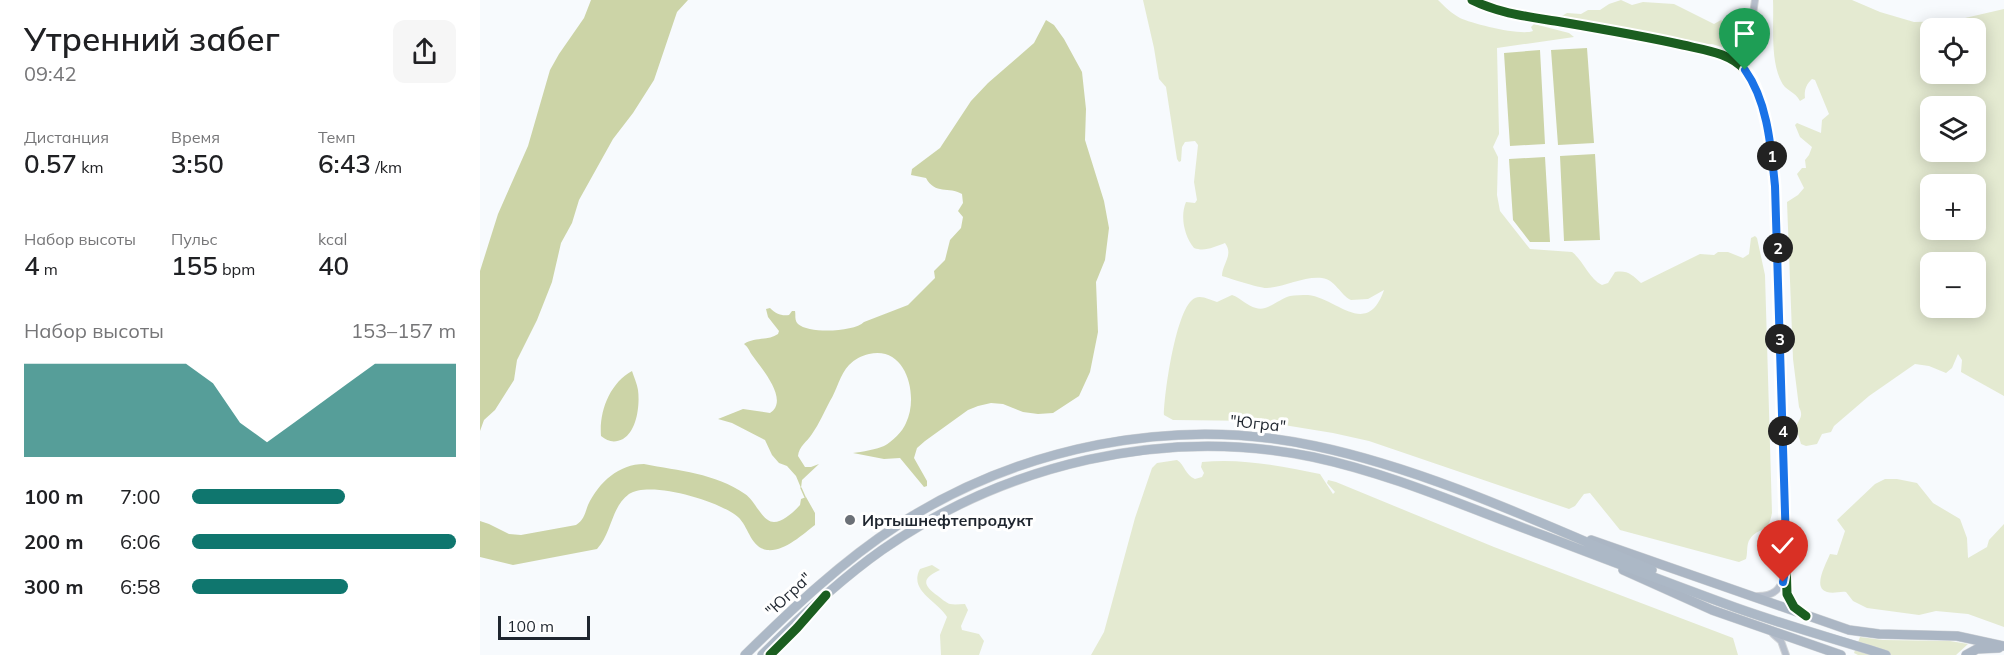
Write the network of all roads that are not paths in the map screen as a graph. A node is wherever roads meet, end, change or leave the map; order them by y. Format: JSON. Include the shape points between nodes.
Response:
{"nodes":[{"id":1,"x":1472,"y":0,"type":"edge"},
{"id":2,"x":1755,"y":0,"type":"edge"},
{"id":3,"x":1745,"y":70,"type":"junction"},
{"id":4,"x":1522,"y":516,"type":"junction"},
{"id":5,"x":1516,"y":526,"type":"junction"},
{"id":6,"x":1786,"y":566,"type":"junction"},
{"id":7,"x":1743,"y":593,"type":"junction"},
{"id":8,"x":826,"y":595,"type":"junction"},
{"id":9,"x":1806,"y":616,"type":"junction"},
{"id":10,"x":1762,"y":628,"type":"junction"},
{"id":11,"x":1800,"y":628,"type":"junction"},
{"id":12,"x":2004,"y":647,"type":"edge"},
{"id":13,"x":745,"y":655,"type":"edge"},
{"id":14,"x":762,"y":655,"type":"edge"},
{"id":15,"x":770,"y":655,"type":"edge"},
{"id":16,"x":1786,"y":655,"type":"edge"},
{"id":17,"x":1842,"y":655,"type":"edge"},
{"id":18,"x":1886,"y":655,"type":"edge"},
{"id":19,"x":1966,"y":655,"type":"edge"}],
"edges":[{"from":1,"to":3,"type":"street","via":[[1504,12],[1711,51]]},
{"from":2,"to":3,"type":"street"},
{"from":3,"to":6,"type":"street","via":[[1756,88],[1765,120],[1775,186]]},
{"from":4,"to":7,"type":"main road"},
{"from":4,"to":11,"type":"highway","name":"\"Югра\""},
{"from":4,"to":13,"type":"highway","name":"\"Югра\"","via":[[1389,466],[1296,442],[1202,434],[1103,443],[995,476],[899,525],[826,579]]},
{"from":5,"to":8,"type":"highway","name":"\"Югра\"","via":[[1396,481],[1310,457],[1234,447],[1147,449],[1064,466],[974,498],[879,552]]},
{"from":5,"to":10,"type":"main road"},
{"from":5,"to":11,"type":"highway","name":"\"Югра\""},
{"from":6,"to":7,"type":"street","via":[[1781,586],[1775,592],[1759,596]]},
{"from":6,"to":9,"type":"street","via":[[1788,598]]},
{"from":7,"to":9,"type":"main road"},
{"from":8,"to":14,"type":"highway","name":"\"Югра\""},
{"from":8,"to":15,"type":"street"},
{"from":9,"to":12,"type":"main road","via":[[1861,632],[1957,636]]},
{"from":10,"to":16,"type":"street","via":[[1779,639]]},
{"from":10,"to":17,"type":"main road"},
{"from":11,"to":18,"type":"highway","name":"\"Югра\""},
{"from":12,"to":19,"type":"main road","via":[[1977,649]]}]}
